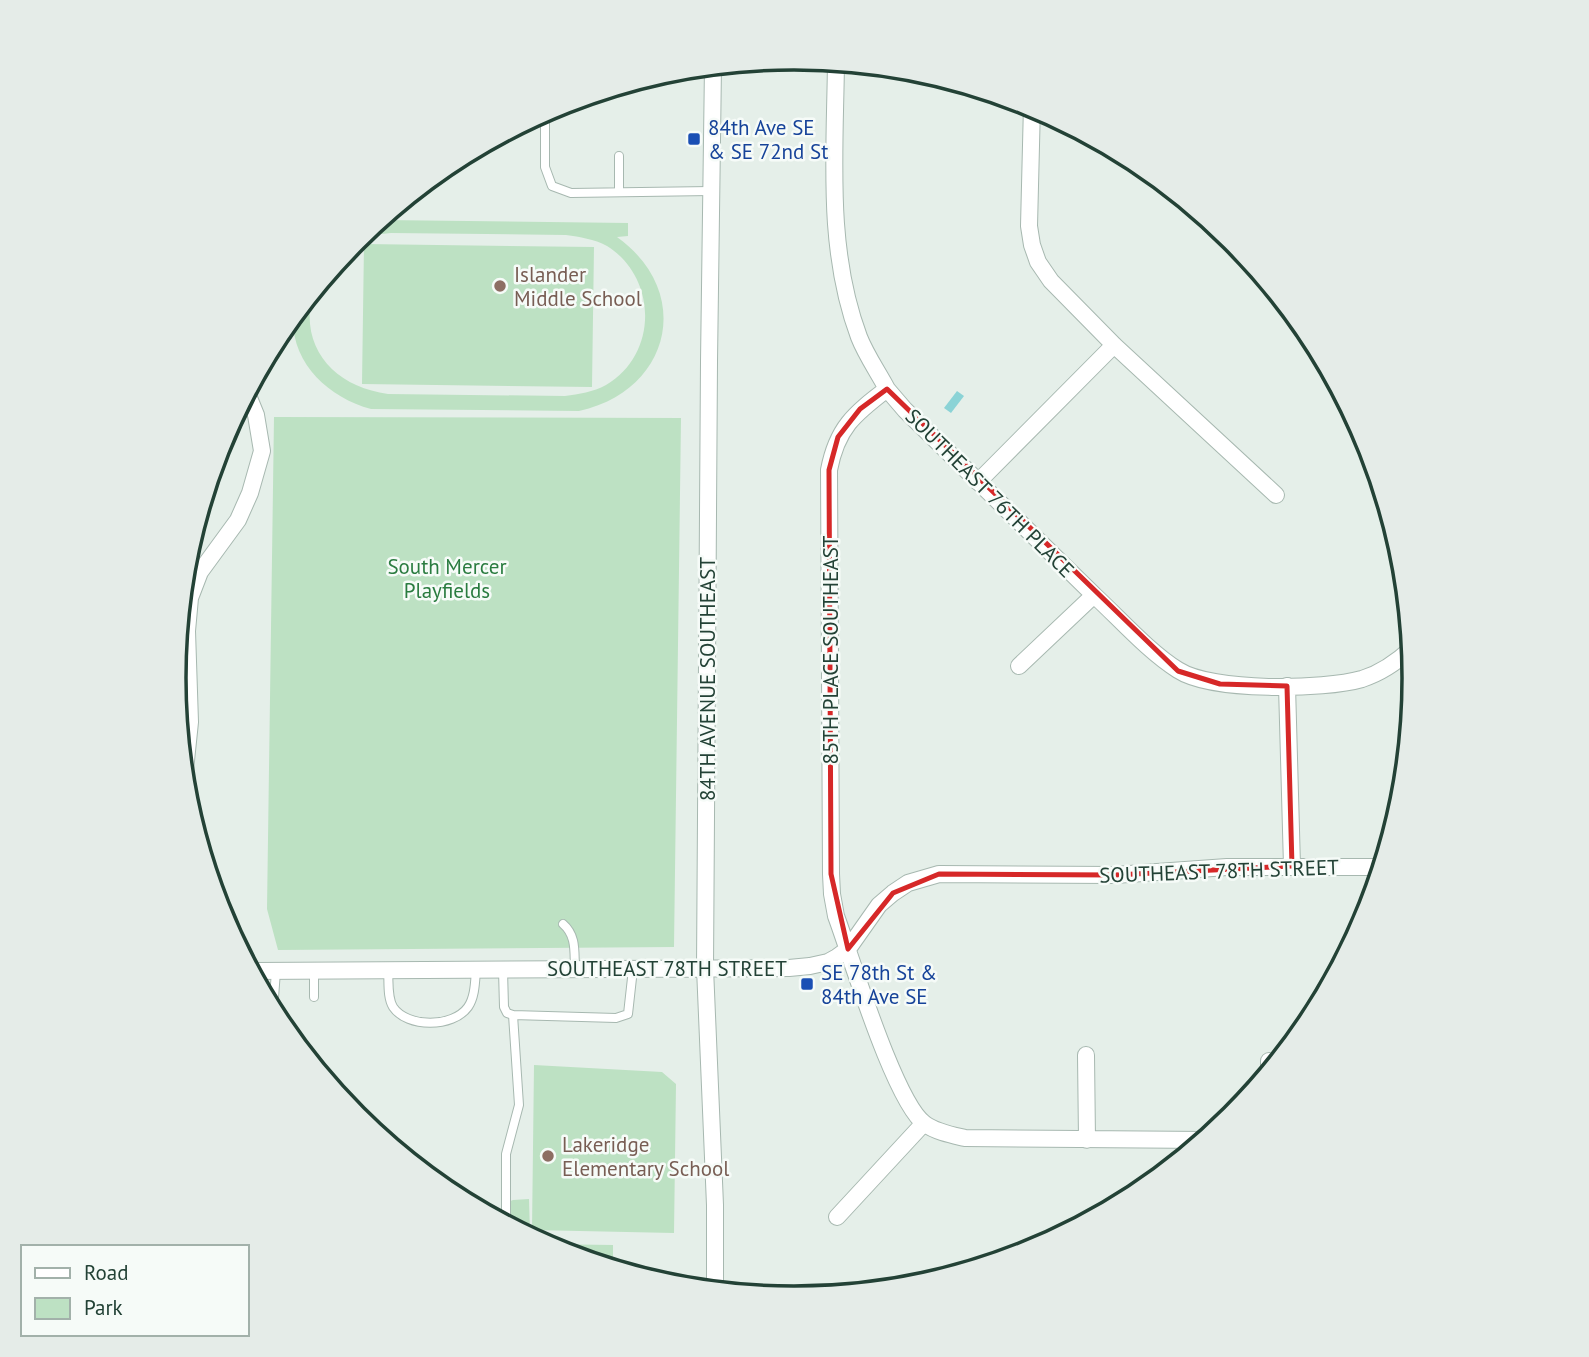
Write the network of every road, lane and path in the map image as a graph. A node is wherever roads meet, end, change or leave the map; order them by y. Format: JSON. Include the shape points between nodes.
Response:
{"nodes":[{"id":1,"x":836,"y":71,"type":"edge"},
{"id":2,"x":713,"y":75,"type":"edge"},
{"id":3,"x":1031,"y":118,"type":"edge"},
{"id":4,"x":545,"y":124,"type":"edge"},
{"id":5,"x":619,"y":156,"type":"dead end"},
{"id":6,"x":711,"y":191,"type":"junction"},
{"id":7,"x":619,"y":192,"type":"junction"},
{"id":8,"x":1114,"y":345,"type":"junction"},
{"id":9,"x":887,"y":389,"type":"junction"},
{"id":10,"x":252,"y":404,"type":"edge"},
{"id":11,"x":978,"y":482,"type":"junction"},
{"id":12,"x":1276,"y":495,"type":"dead end"},
{"id":13,"x":196,"y":570,"type":"edge"},
{"id":14,"x":200,"y":572,"type":"junction"},
{"id":15,"x":192,"y":592,"type":"edge"},
{"id":16,"x":1094,"y":595,"type":"junction"},
{"id":17,"x":188,"y":634,"type":"edge"},
{"id":18,"x":1402,"y":657,"type":"edge"},
{"id":19,"x":1019,"y":666,"type":"dead end"},
{"id":20,"x":1287,"y":686,"type":"junction"},
{"id":21,"x":189,"y":735,"type":"edge"},
{"id":22,"x":1292,"y":866,"type":"junction"},
{"id":23,"x":1373,"y":867,"type":"edge"},
{"id":24,"x":563,"y":924,"type":"dead end"},
{"id":25,"x":848,"y":949,"type":"junction"},
{"id":26,"x":705,"y":968,"type":"junction"},
{"id":27,"x":388,"y":969,"type":"junction"},
{"id":28,"x":575,"y":969,"type":"junction"},
{"id":29,"x":633,"y":969,"type":"junction"},
{"id":30,"x":314,"y":970,"type":"junction"},
{"id":31,"x":477,"y":970,"type":"junction"},
{"id":32,"x":503,"y":970,"type":"junction"},
{"id":33,"x":261,"y":971,"type":"edge"},
{"id":34,"x":276,"y":971,"type":"junction"},
{"id":35,"x":274,"y":993,"type":"edge"},
{"id":36,"x":314,"y":997,"type":"dead end"},
{"id":37,"x":513,"y":1015,"type":"junction"},
{"id":38,"x":1086,"y":1055,"type":"dead end"},
{"id":39,"x":924,"y":1123,"type":"junction"},
{"id":40,"x":1087,"y":1140,"type":"junction"},
{"id":41,"x":1191,"y":1140,"type":"edge"},
{"id":42,"x":506,"y":1214,"type":"edge"},
{"id":43,"x":837,"y":1217,"type":"dead end"},
{"id":44,"x":715,"y":1282,"type":"edge"}],
"edges":[{"from":1,"to":9,"type":"street","via":[[835,197],[840,269],[860,341]]},
{"from":2,"to":6,"type":"street","name":"84TH AVENUE SOUTHEAST"},
{"from":3,"to":8,"type":"street","via":[[1030,226],[1038,262]]},
{"from":4,"to":7,"type":"lane","via":[[545,167],[552,186],[571,193]]},
{"from":5,"to":7,"type":"lane"},
{"from":6,"to":7,"type":"lane"},
{"from":6,"to":26,"type":"street","name":"84TH AVENUE SOUTHEAST"},
{"from":8,"to":11,"type":"street"},
{"from":8,"to":12,"type":"street"},
{"from":9,"to":11,"type":"street","name":"SOUTHEAST 76TH PLACE"},
{"from":9,"to":25,"type":"street","name":"85TH PLACE SOUTHEAST","via":[[845,426],[830,470],[831,874],[836,916]]},
{"from":10,"to":14,"type":"street","via":[[261,440],[257,473],[238,520]]},
{"from":11,"to":16,"type":"street","name":"SOUTHEAST 76TH PLACE"},
{"from":13,"to":14,"type":"street"},
{"from":14,"to":15,"type":"street"},
{"from":16,"to":19,"type":"street","name":"SOUTHEAST 76TH PLACE"},
{"from":16,"to":20,"type":"street","name":"SOUTHEAST 76TH PLACE","via":[[1178,671],[1220,684]]},
{"from":17,"to":21,"type":"street"},
{"from":18,"to":20,"type":"street","name":"SOUTHEAST 76TH PLACE","via":[[1364,678]]},
{"from":20,"to":22,"type":"street"},
{"from":22,"to":23,"type":"street","name":"SOUTHEAST 78TH STREET"},
{"from":22,"to":25,"type":"street","name":"SOUTHEAST 78TH STREET","via":[[1128,875],[930,876],[893,892]]},
{"from":24,"to":28,"type":"lane","via":[[574,940]]},
{"from":25,"to":26,"type":"street","name":"SOUTHEAST 78TH STREET","via":[[828,962],[810,966]]},
{"from":25,"to":39,"type":"street","name":"85TH PLACE SOUTHEAST","via":[[895,1079]]},
{"from":26,"to":29,"type":"street","name":"SOUTHEAST 78TH STREET"},
{"from":26,"to":44,"type":"street","name":"84TH AVENUE SOUTHEAST"},
{"from":27,"to":30,"type":"street","name":"SOUTHEAST 78TH STREET"},
{"from":27,"to":31,"type":"street","name":"SOUTHEAST 78TH STREET"},
{"from":27,"to":31,"type":"lane","via":[[394,1009],[412,1021],[427,1022],[458,1016],[468,1007]]},
{"from":28,"to":29,"type":"street","name":"SOUTHEAST 78TH STREET"},
{"from":28,"to":32,"type":"street","name":"SOUTHEAST 78TH STREET"},
{"from":29,"to":37,"type":"lane","via":[[628,1014],[623,1017]]},
{"from":30,"to":34,"type":"street","name":"SOUTHEAST 78TH STREET"},
{"from":30,"to":36,"type":"lane"},
{"from":31,"to":32,"type":"street","name":"SOUTHEAST 78TH STREET"},
{"from":32,"to":37,"type":"lane","via":[[504,1007]]},
{"from":33,"to":34,"type":"street","name":"SOUTHEAST 78TH STREET"},
{"from":34,"to":35,"type":"lane"},
{"from":37,"to":42,"type":"lane","via":[[519,1105],[506,1154]]},
{"from":38,"to":40,"type":"street"},
{"from":39,"to":40,"type":"street","via":[[965,1138]]},
{"from":39,"to":43,"type":"street"},
{"from":40,"to":41,"type":"street"}]}
